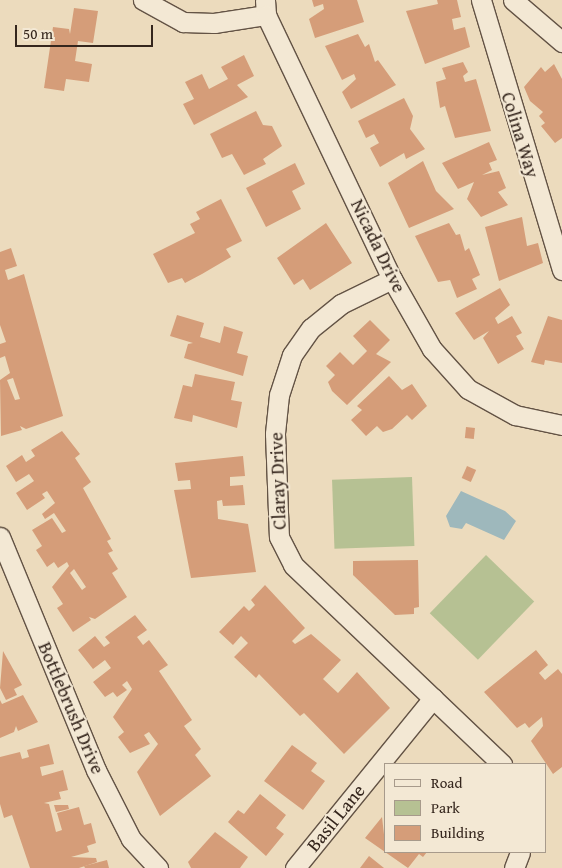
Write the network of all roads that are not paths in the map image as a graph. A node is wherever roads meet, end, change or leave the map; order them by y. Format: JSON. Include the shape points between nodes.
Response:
{"nodes":[{"id":1,"x":143,"y":0,"type":"edge"},
{"id":2,"x":481,"y":0,"type":"edge"},
{"id":3,"x":513,"y":0,"type":"edge"},
{"id":4,"x":265,"y":7,"type":"edge"},
{"id":5,"x":562,"y":42,"type":"edge"},
{"id":6,"x":562,"y":270,"type":"edge"},
{"id":7,"x":392,"y":279,"type":"junction"},
{"id":8,"x":562,"y":425,"type":"edge"},
{"id":9,"x":0,"y":537,"type":"edge"},
{"id":10,"x":433,"y":698,"type":"junction"},
{"id":11,"x":501,"y":763,"type":"edge"},
{"id":12,"x":520,"y":853,"type":"edge"},
{"id":13,"x":158,"y":868,"type":"edge"},
{"id":14,"x":295,"y":868,"type":"edge"},
{"id":15,"x":514,"y":868,"type":"edge"}],
"edges":[{"from":1,"to":4,"type":"street","via":[[183,22],[214,23]]},
{"from":2,"to":6,"type":"street","name":"Colina Way"},
{"from":3,"to":5,"type":"street"},
{"from":4,"to":7,"type":"street","name":"Nicada Drive"},
{"from":7,"to":8,"type":"street","name":"Nicada Drive","via":[[432,349],[468,389],[516,415]]},
{"from":7,"to":10,"type":"street","name":"Claray Drive","via":[[341,304],[311,328],[292,355],[279,395],[275,434],[277,520],[279,537],[292,565]]},
{"from":9,"to":13,"type":"street","name":"Bottlebrush Drive","via":[[96,770],[132,839]]},
{"from":10,"to":11,"type":"street","name":"Claray Drive"},
{"from":10,"to":14,"type":"street","name":"Basil Lane"},
{"from":12,"to":15,"type":"street"}]}
